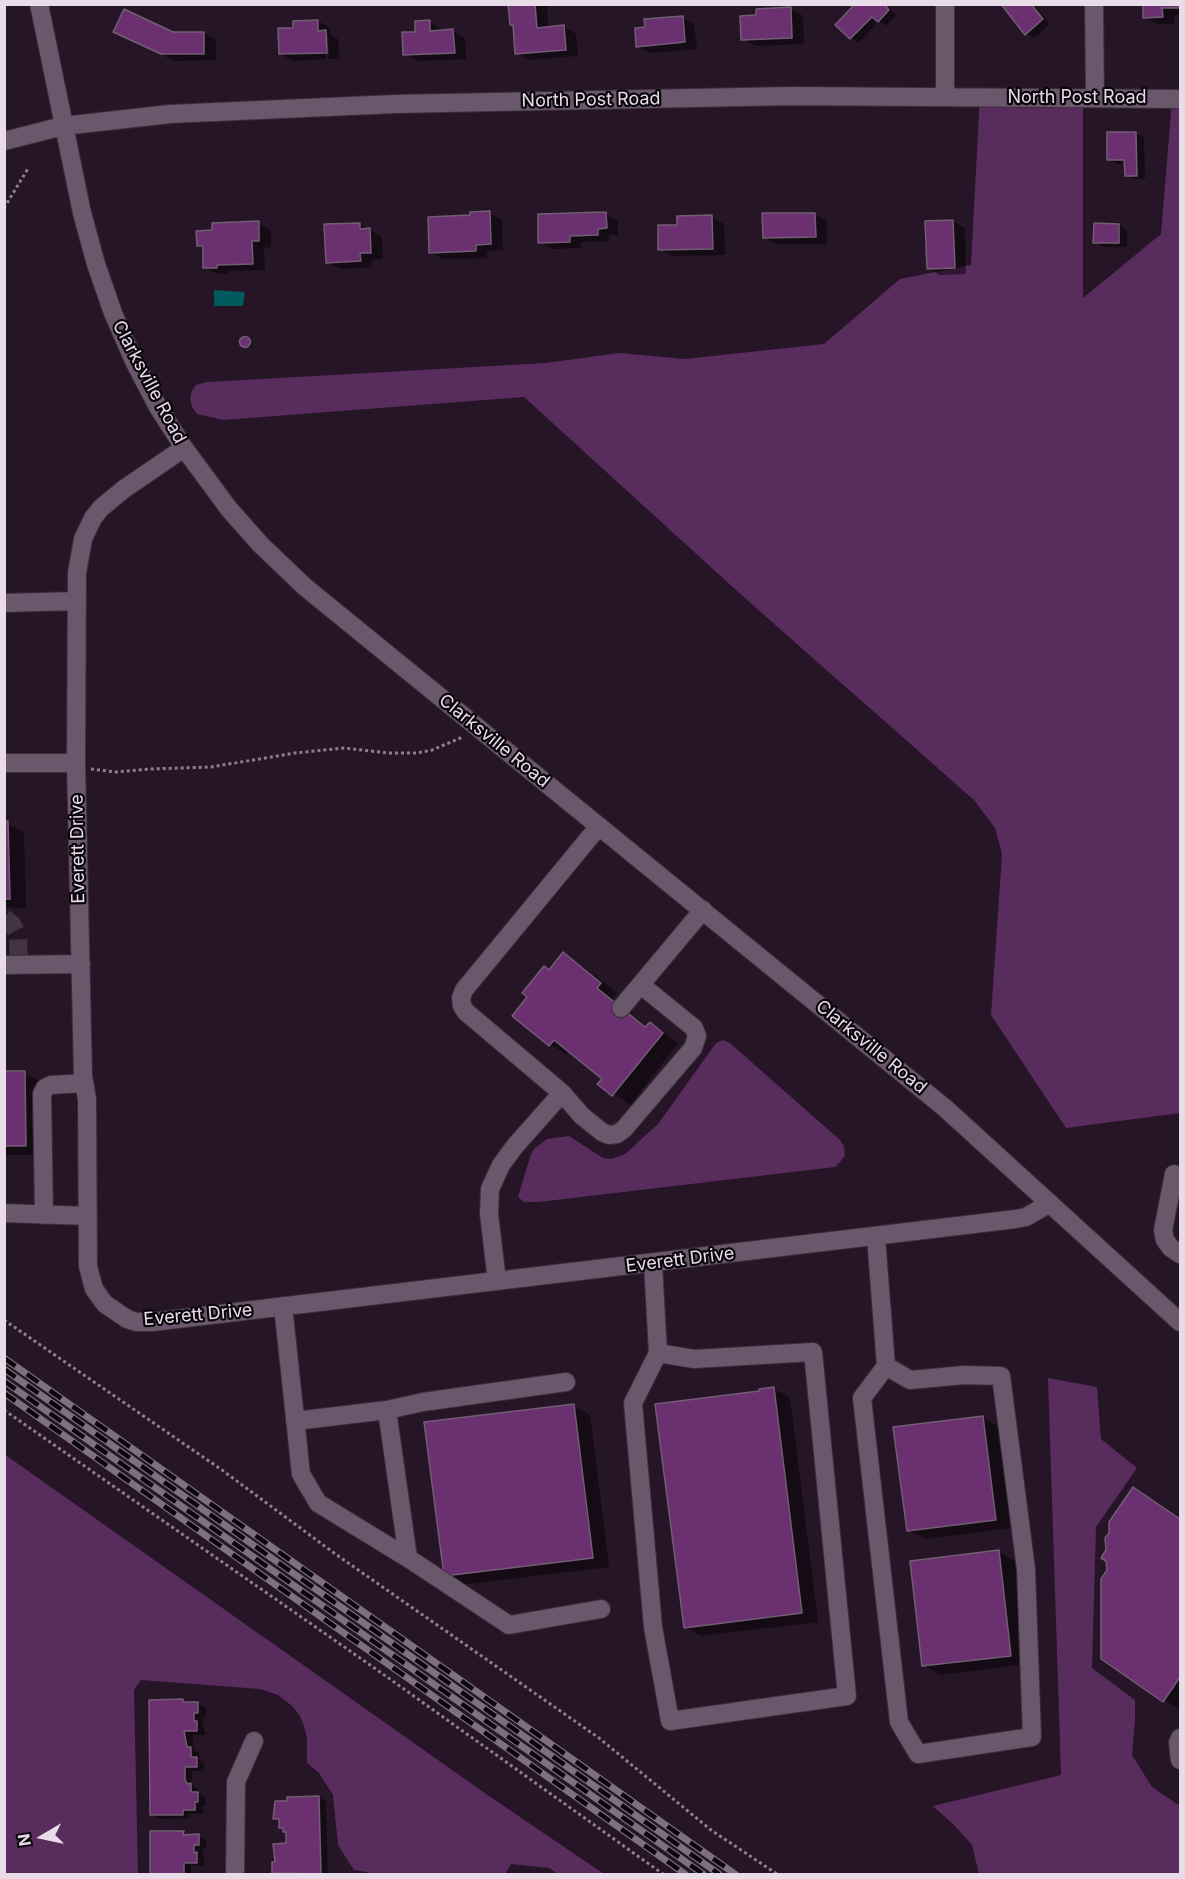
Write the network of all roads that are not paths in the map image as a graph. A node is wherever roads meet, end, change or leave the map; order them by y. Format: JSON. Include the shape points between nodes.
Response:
{"nodes":[{"id":1,"x":39,"y":4,"type":"edge"},
{"id":2,"x":945,"y":4,"type":"edge"},
{"id":3,"x":1094,"y":4,"type":"edge"},
{"id":4,"x":945,"y":97,"type":"junction"},
{"id":5,"x":1095,"y":98,"type":"junction"},
{"id":6,"x":1180,"y":99,"type":"edge"},
{"id":7,"x":63,"y":126,"type":"junction"},
{"id":8,"x":4,"y":141,"type":"edge"},
{"id":9,"x":184,"y":448,"type":"junction"},
{"id":10,"x":77,"y":601,"type":"junction"},
{"id":11,"x":4,"y":603,"type":"edge"},
{"id":12,"x":5,"y":763,"type":"edge"},
{"id":13,"x":76,"y":765,"type":"junction"},
{"id":14,"x":4,"y":776,"type":"edge"},
{"id":15,"x":599,"y":826,"type":"junction"},
{"id":16,"x":703,"y":910,"type":"junction"},
{"id":17,"x":81,"y":964,"type":"junction"},
{"id":18,"x":4,"y":965,"type":"edge"},
{"id":19,"x":640,"y":985,"type":"junction"},
{"id":20,"x":621,"y":1008,"type":"dead end"},
{"id":21,"x":84,"y":1083,"type":"junction"},
{"id":22,"x":562,"y":1093,"type":"junction"},
{"id":23,"x":1174,"y":1174,"type":"dead end"},
{"id":24,"x":1050,"y":1203,"type":"junction"},
{"id":25,"x":4,"y":1213,"type":"edge"},
{"id":26,"x":44,"y":1215,"type":"junction"},
{"id":27,"x":88,"y":1216,"type":"junction"},
{"id":28,"x":876,"y":1237,"type":"junction"},
{"id":29,"x":1180,"y":1254,"type":"edge"},
{"id":30,"x":653,"y":1263,"type":"junction"},
{"id":31,"x":497,"y":1281,"type":"junction"},
{"id":32,"x":284,"y":1306,"type":"junction"},
{"id":33,"x":1180,"y":1322,"type":"edge"},
{"id":34,"x":658,"y":1353,"type":"junction"},
{"id":35,"x":886,"y":1366,"type":"junction"},
{"id":36,"x":566,"y":1382,"type":"dead end"},
{"id":37,"x":387,"y":1410,"type":"junction"},
{"id":38,"x":295,"y":1421,"type":"junction"},
{"id":39,"x":408,"y":1558,"type":"junction"},
{"id":40,"x":601,"y":1609,"type":"dead end"},
{"id":41,"x":1180,"y":1738,"type":"edge"},
{"id":42,"x":254,"y":1741,"type":"dead end"},
{"id":43,"x":1180,"y":1760,"type":"edge"},
{"id":44,"x":235,"y":1875,"type":"edge"}],
"edges":[{"from":1,"to":7,"type":"street","name":"Clarksville Road"},
{"from":2,"to":4,"type":"street"},
{"from":3,"to":5,"type":"street"},
{"from":4,"to":5,"type":"street","name":"North Post Road"},
{"from":4,"to":7,"type":"street","name":"North Post Road","via":[[395,104],[170,114]]},
{"from":5,"to":6,"type":"street","name":"North Post Road"},
{"from":7,"to":8,"type":"street","name":"North Post Road"},
{"from":7,"to":9,"type":"street","name":"Clarksville Road","via":[[82,213],[113,313],[144,379]]},
{"from":9,"to":10,"type":"street","name":"Everett Drive","via":[[112,498],[93,518],[81,547]]},
{"from":9,"to":15,"type":"street","name":"Clarksville Road","via":[[229,509],[290,573]]},
{"from":10,"to":11,"type":"street"},
{"from":10,"to":13,"type":"street","name":"Everett Drive"},
{"from":12,"to":13,"type":"street"},
{"from":12,"to":14,"type":"street"},
{"from":13,"to":17,"type":"street","name":"Everett Drive"},
{"from":15,"to":16,"type":"street","name":"Clarksville Road"},
{"from":15,"to":22,"type":"street","via":[[461,998],[466,1012]]},
{"from":16,"to":19,"type":"street"},
{"from":16,"to":24,"type":"street","name":"Clarksville Road","via":[[945,1108]]},
{"from":17,"to":18,"type":"street"},
{"from":17,"to":21,"type":"street","name":"Everett Drive"},
{"from":19,"to":20,"type":"street"},
{"from":19,"to":22,"type":"street","via":[[694,1029],[697,1041],[693,1048],[617,1134],[602,1132]]},
{"from":21,"to":26,"type":"street","via":[[51,1085],[42,1094]]},
{"from":21,"to":27,"type":"street","name":"Everett Drive"},
{"from":22,"to":31,"type":"street","via":[[515,1146],[490,1188]]},
{"from":23,"to":29,"type":"street","via":[[1163,1230],[1165,1240]]},
{"from":24,"to":28,"type":"street","name":"Everett Drive","via":[[1016,1219]]},
{"from":24,"to":33,"type":"street","name":"Clarksville Road"},
{"from":25,"to":26,"type":"street"},
{"from":26,"to":27,"type":"street"},
{"from":27,"to":32,"type":"street","name":"Everett Drive","via":[[88,1266],[94,1289],[105,1304],[127,1319],[145,1322]]},
{"from":28,"to":30,"type":"street","name":"Everett Drive"},
{"from":28,"to":35,"type":"street"},
{"from":30,"to":31,"type":"street","name":"Everett Drive"},
{"from":30,"to":34,"type":"street"},
{"from":31,"to":32,"type":"street","name":"Everett Drive"},
{"from":32,"to":38,"type":"street"},
{"from":34,"to":34,"type":"street","via":[[633,1403],[653,1627],[670,1721],[847,1696],[813,1352],[694,1359]]},
{"from":35,"to":35,"type":"street","via":[[862,1398],[899,1722],[918,1754],[1032,1737],[1026,1569],[1001,1376],[910,1380]]},
{"from":36,"to":37,"type":"street","via":[[457,1396]]},
{"from":37,"to":38,"type":"street"},
{"from":37,"to":39,"type":"street"},
{"from":38,"to":39,"type":"street","via":[[301,1474],[318,1503]]},
{"from":39,"to":40,"type":"street","via":[[509,1625]]},
{"from":41,"to":43,"type":"street"},
{"from":42,"to":44,"type":"street","via":[[236,1784]]}]}
